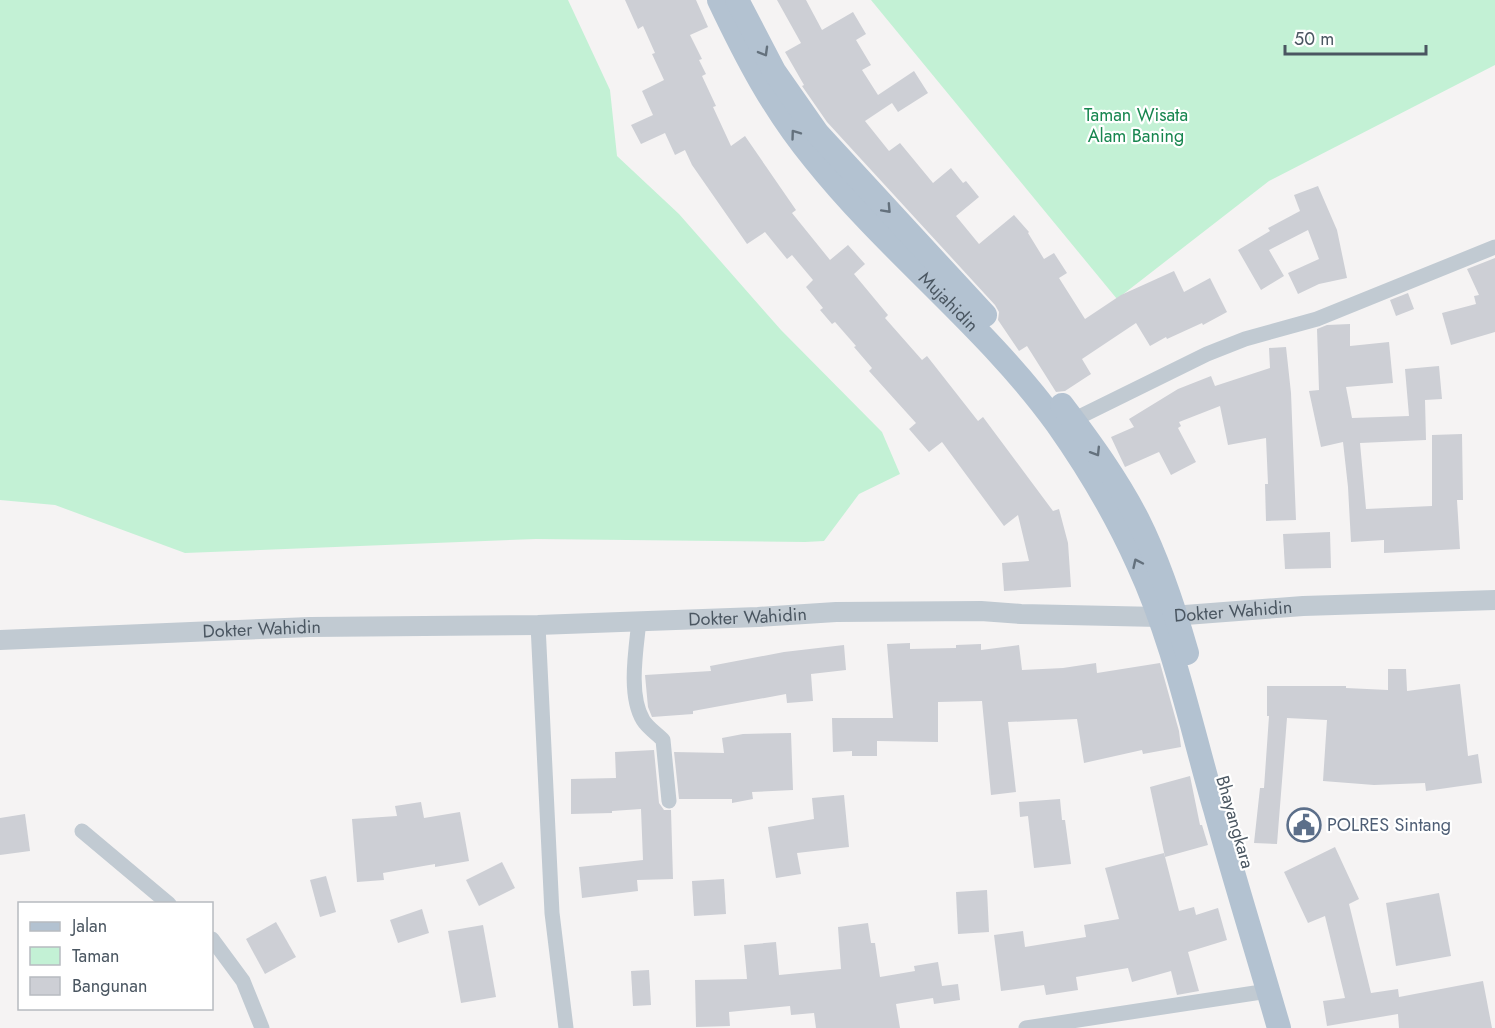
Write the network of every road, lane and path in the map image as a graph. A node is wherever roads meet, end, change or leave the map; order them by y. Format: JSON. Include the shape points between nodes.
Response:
{"nodes":[{"id":1,"x":719,"y":0,"type":"edge"},
{"id":2,"x":737,"y":0,"type":"edge"},
{"id":3,"x":1495,"y":247,"type":"edge"},
{"id":4,"x":1073,"y":420,"type":"junction"},
{"id":5,"x":1495,"y":600,"type":"edge"},
{"id":6,"x":1167,"y":617,"type":"junction"},
{"id":7,"x":639,"y":621,"type":"junction"},
{"id":8,"x":538,"y":625,"type":"junction"},
{"id":9,"x":0,"y":640,"type":"edge"},
{"id":10,"x":669,"y":801,"type":"dead end"},
{"id":11,"x":82,"y":831,"type":"dead end"},
{"id":12,"x":168,"y":902,"type":"edge"},
{"id":13,"x":213,"y":940,"type":"edge"},
{"id":14,"x":1268,"y":991,"type":"junction"},
{"id":15,"x":1052,"y":1026,"type":"edge"},
{"id":16,"x":262,"y":1028,"type":"edge"},
{"id":17,"x":566,"y":1028,"type":"edge"},
{"id":18,"x":1026,"y":1028,"type":"edge"},
{"id":19,"x":1279,"y":1028,"type":"edge"},
{"id":20,"x":1294,"y":1028,"type":"edge"}],
"edges":[{"from":6,"to":1,"type":"main road","name":"Mujahidin","one_way":true,"via":[[1103,494],[1057,425],[960,312],[809,154],[764,89]]},
{"from":2,"to":4,"type":"main road","name":"Mujahidin","one_way":true,"via":[[774,71],[818,134],[973,301]]},
{"from":3,"to":4,"type":"street","via":[[1317,319],[1207,354]]},
{"from":4,"to":6,"type":"main road","name":"Mujahidin","one_way":true,"via":[[1137,519],[1152,550]]},
{"from":5,"to":6,"type":"street","name":"Dokter Wahidin","via":[[1303,606]]},
{"from":6,"to":7,"type":"street","name":"Dokter Wahidin","via":[[915,611]]},
{"from":6,"to":14,"type":"main road","name":"Bhayangkara","via":[[1214,808]]},
{"from":6,"to":20,"type":"main road","name":"Bhayangkara"},
{"from":7,"to":8,"type":"street","name":"Dokter Wahidin"},
{"from":7,"to":10,"type":"street","via":[[635,689],[643,721],[663,740]]},
{"from":8,"to":9,"type":"street","name":"Dokter Wahidin","via":[[310,627]]},
{"from":8,"to":17,"type":"street","via":[[552,913]]},
{"from":11,"to":12,"type":"street"},
{"from":13,"to":16,"type":"street","via":[[243,981]]},
{"from":14,"to":15,"type":"street"},
{"from":14,"to":19,"type":"main road","name":"Bhayangkara"},
{"from":15,"to":18,"type":"street"}]}
